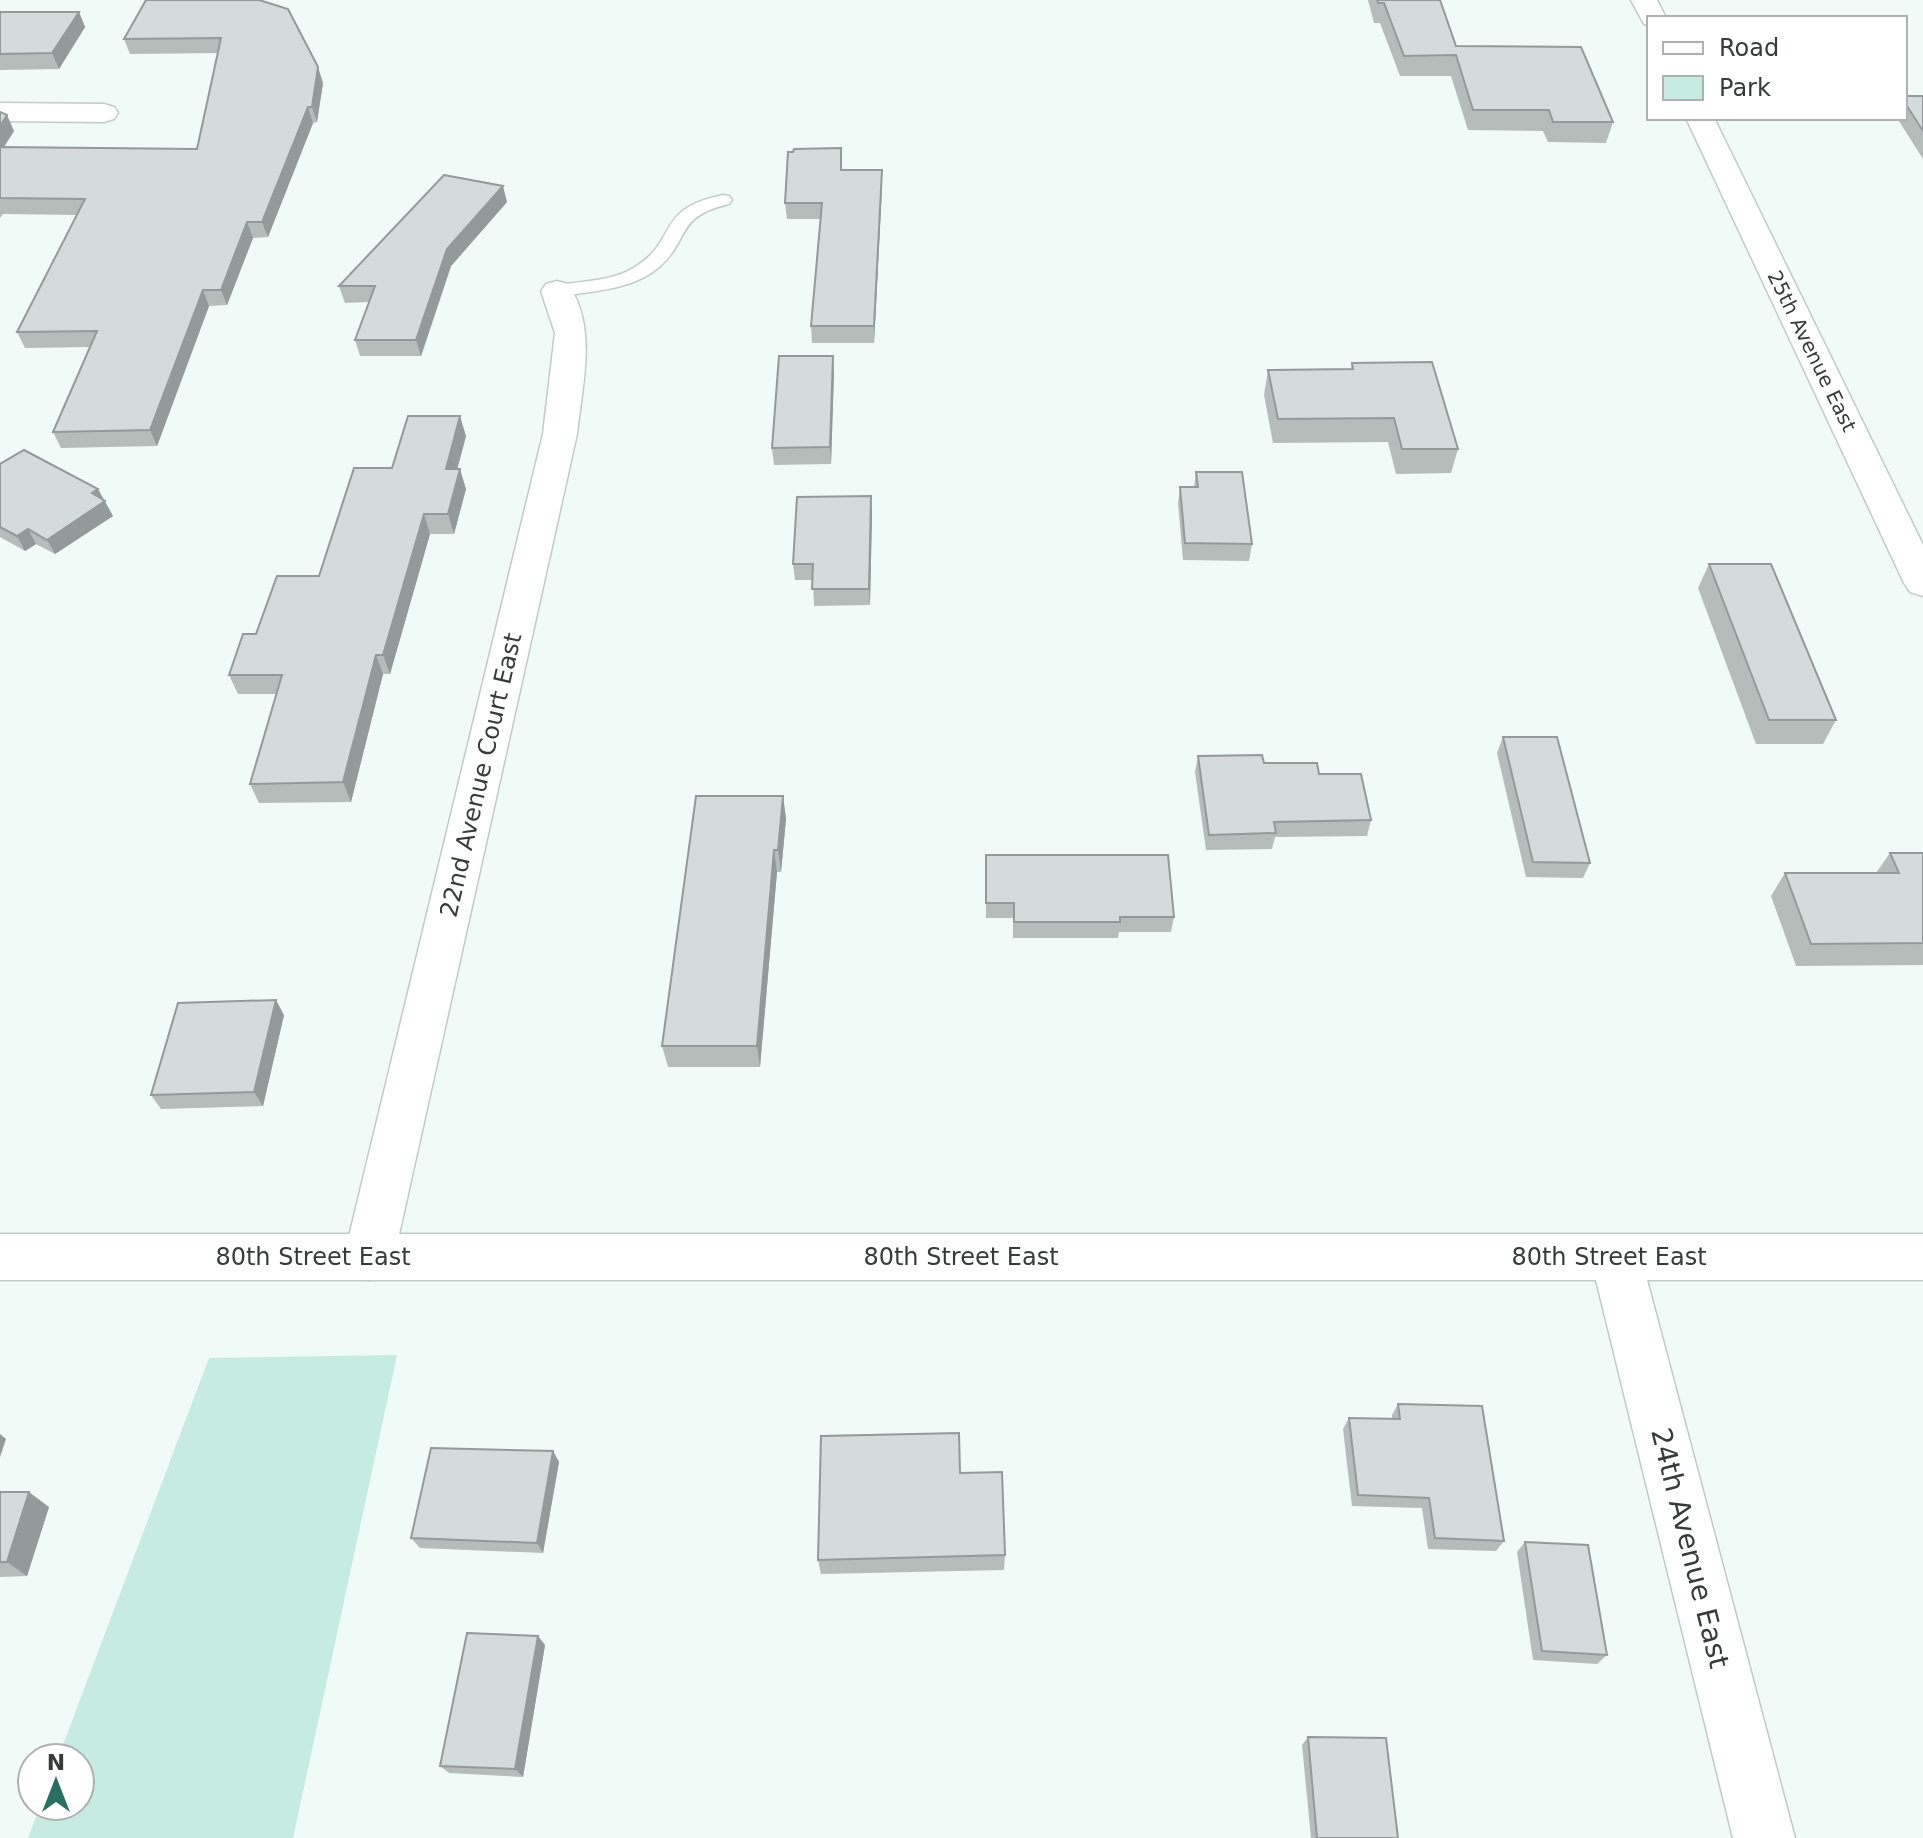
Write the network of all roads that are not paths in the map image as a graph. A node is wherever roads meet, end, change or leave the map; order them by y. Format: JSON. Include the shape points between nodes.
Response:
{"nodes":[{"id":1,"x":0,"y":112,"type":"edge"},
{"id":2,"x":104,"y":113,"type":"dead end"},
{"id":3,"x":1701,"y":120,"type":"edge"},
{"id":4,"x":723,"y":200,"type":"dead end"},
{"id":5,"x":557,"y":291,"type":"joint"},
{"id":6,"x":1923,"y":583,"type":"edge"},
{"id":7,"x":0,"y":1257,"type":"edge"},
{"id":8,"x":369,"y":1257,"type":"junction"},
{"id":9,"x":1616,"y":1257,"type":"junction"},
{"id":10,"x":1923,"y":1257,"type":"edge"},
{"id":11,"x":1764,"y":1838,"type":"edge"}],
"edges":[{"from":1,"to":2,"type":"street"},
{"from":3,"to":6,"type":"street","name":"25th Avenue East"},
{"from":4,"to":5,"type":"lane","via":[[692,207],[683,215],[645,270]]},
{"from":5,"to":8,"type":"street","name":"22nd Avenue Court East","via":[[571,333],[560,434]]},
{"from":7,"to":8,"type":"street","name":"80th Street East"},
{"from":8,"to":9,"type":"street","name":"80th Street East"},
{"from":9,"to":10,"type":"street","name":"80th Street East"},
{"from":9,"to":11,"type":"street","name":"24th Avenue East"}]}
